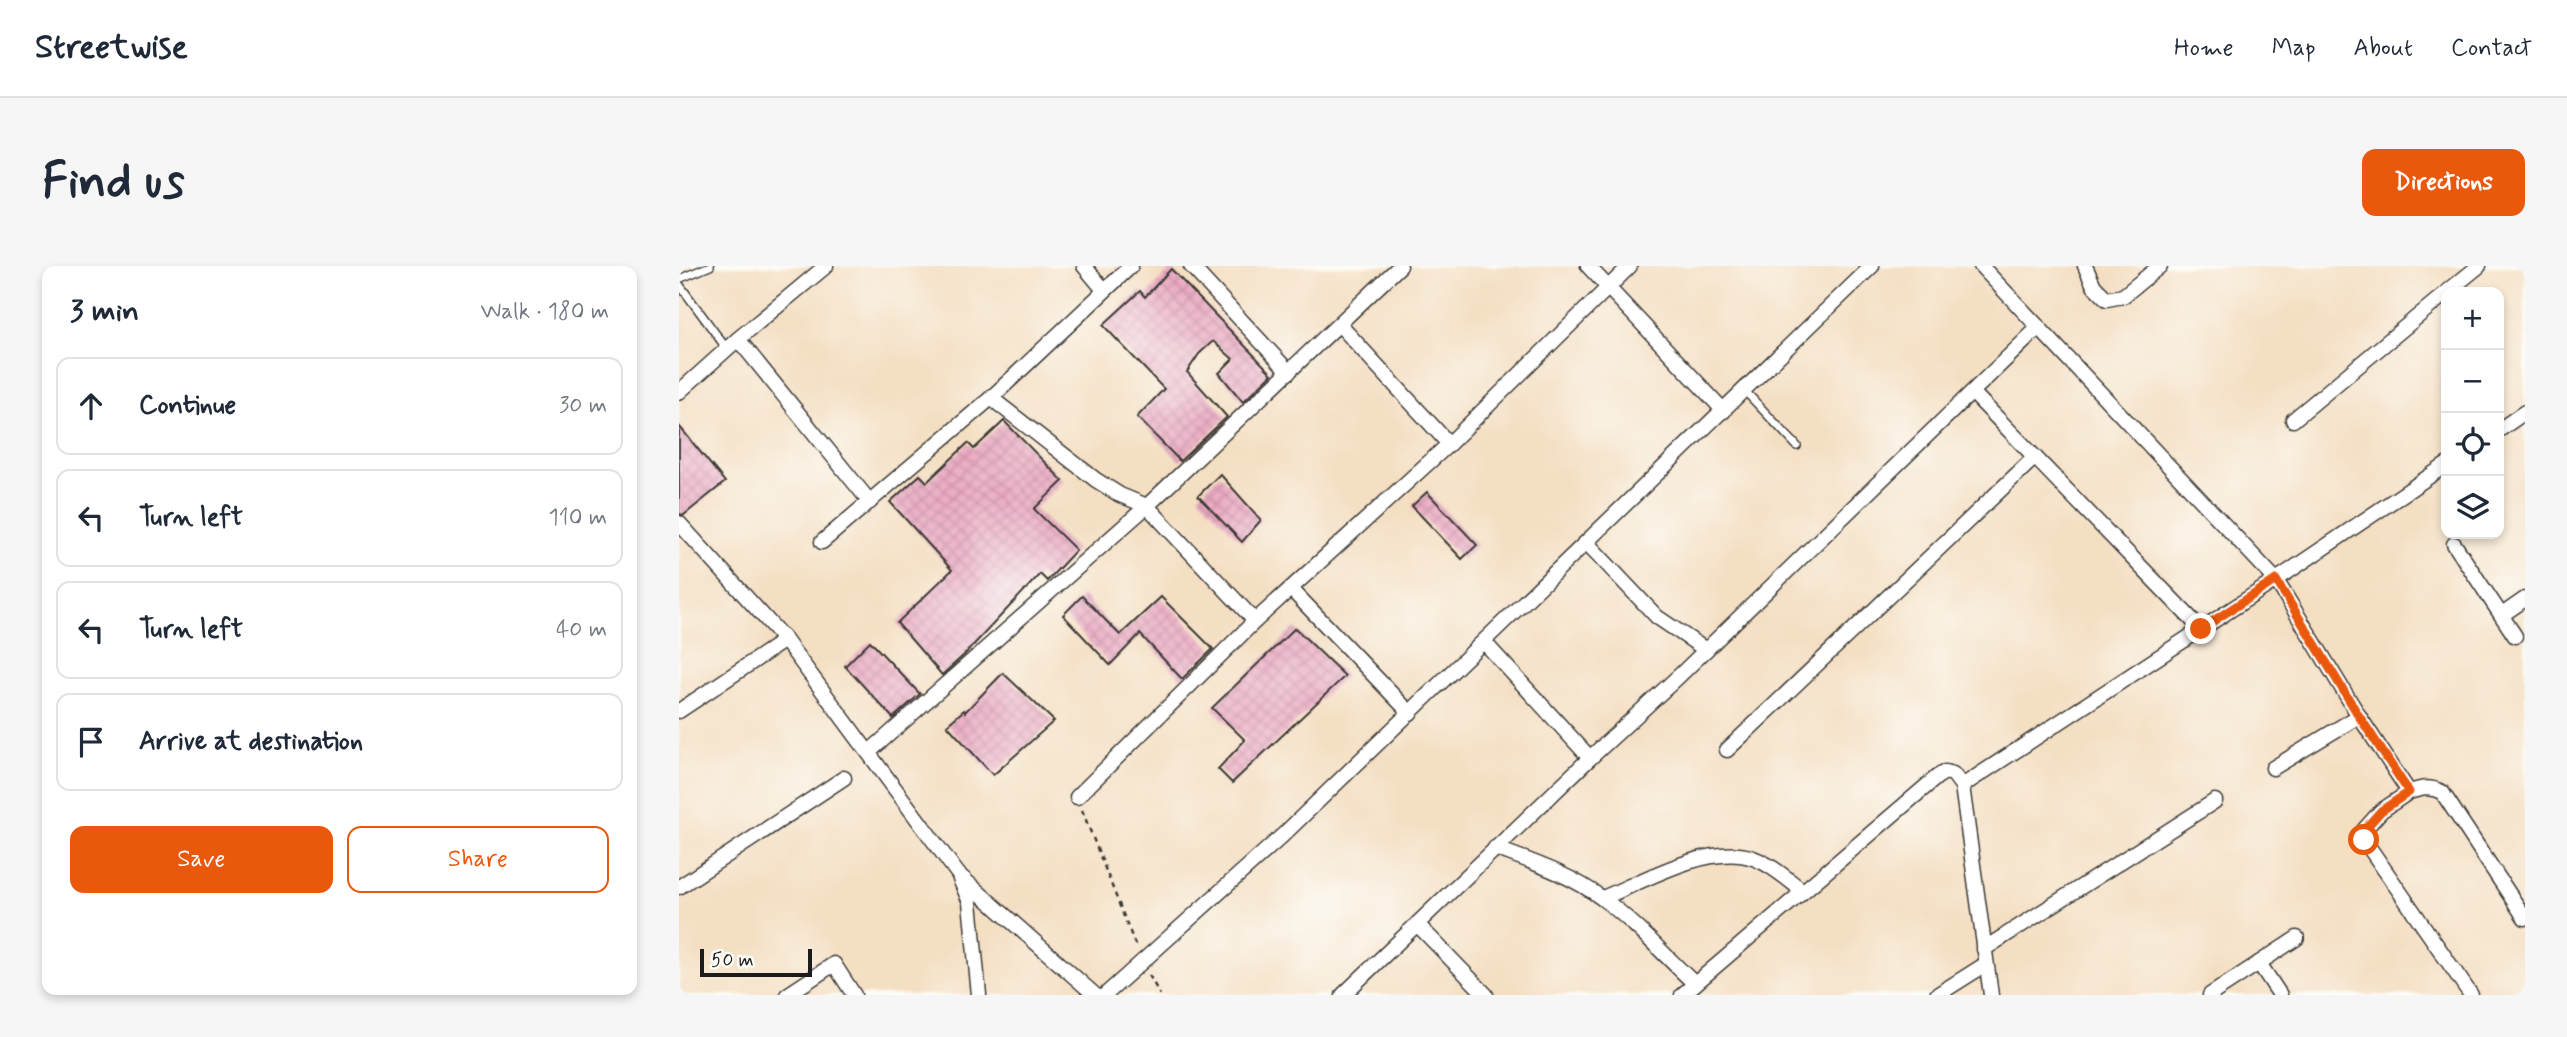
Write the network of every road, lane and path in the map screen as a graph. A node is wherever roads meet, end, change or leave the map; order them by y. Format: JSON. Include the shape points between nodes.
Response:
{"nodes":[{"id":1,"x":710,"y":266,"type":"edge"},
{"id":2,"x":826,"y":266,"type":"edge"},
{"id":3,"x":1084,"y":266,"type":"edge"},
{"id":4,"x":1131,"y":266,"type":"edge"},
{"id":5,"x":1191,"y":266,"type":"edge"},
{"id":6,"x":1400,"y":266,"type":"edge"},
{"id":7,"x":1588,"y":266,"type":"edge"},
{"id":8,"x":1630,"y":266,"type":"edge"},
{"id":9,"x":1873,"y":266,"type":"edge"},
{"id":10,"x":1981,"y":266,"type":"edge"},
{"id":11,"x":2085,"y":266,"type":"edge"},
{"id":12,"x":2160,"y":266,"type":"edge"},
{"id":13,"x":2479,"y":266,"type":"edge"},
{"id":14,"x":679,"y":282,"type":"edge"},
{"id":15,"x":1608,"y":287,"type":"junction"},
{"id":16,"x":2454,"y":287,"type":"edge"},
{"id":17,"x":1104,"y":290,"type":"junction"},
{"id":18,"x":2441,"y":298,"type":"edge"},
{"id":19,"x":1339,"y":324,"type":"junction"},
{"id":20,"x":2039,"y":327,"type":"junction"},
{"id":21,"x":733,"y":344,"type":"junction"},
{"id":22,"x":1289,"y":372,"type":"junction"},
{"id":23,"x":1745,"y":391,"type":"junction"},
{"id":24,"x":679,"y":393,"type":"edge"},
{"id":25,"x":1972,"y":393,"type":"junction"},
{"id":26,"x":991,"y":398,"type":"junction"},
{"id":27,"x":1724,"y":411,"type":"junction"},
{"id":28,"x":2525,"y":412,"type":"edge"},
{"id":29,"x":2293,"y":420,"type":"dead end"},
{"id":30,"x":2504,"y":427,"type":"edge"},
{"id":31,"x":1449,"y":444,"type":"junction"},
{"id":32,"x":1797,"y":446,"type":"dead end"},
{"id":33,"x":2035,"y":457,"type":"junction"},
{"id":34,"x":2441,"y":468,"type":"edge"},
{"id":35,"x":870,"y":502,"type":"junction"},
{"id":36,"x":1147,"y":506,"type":"junction"},
{"id":37,"x":679,"y":523,"type":"edge"},
{"id":38,"x":822,"y":542,"type":"dead end"},
{"id":39,"x":1587,"y":543,"type":"junction"},
{"id":40,"x":2454,"y":544,"type":"dead end"},
{"id":41,"x":2276,"y":580,"type":"junction"},
{"id":42,"x":1291,"y":589,"type":"junction"},
{"id":43,"x":2525,"y":599,"type":"edge"},
{"id":44,"x":2502,"y":615,"type":"junction"},
{"id":45,"x":1255,"y":621,"type":"junction"},
{"id":46,"x":2201,"y":629,"type":"junction"},
{"id":47,"x":2515,"y":636,"type":"dead end"},
{"id":48,"x":785,"y":640,"type":"junction"},
{"id":49,"x":1484,"y":642,"type":"junction"},
{"id":50,"x":1706,"y":650,"type":"junction"},
{"id":51,"x":679,"y":711,"type":"edge"},
{"id":52,"x":1410,"y":713,"type":"junction"},
{"id":53,"x":2359,"y":716,"type":"junction"},
{"id":54,"x":1727,"y":750,"type":"dead end"},
{"id":55,"x":869,"y":752,"type":"junction"},
{"id":56,"x":1590,"y":758,"type":"junction"},
{"id":57,"x":2273,"y":768,"type":"dead end"},
{"id":58,"x":844,"y":778,"type":"dead end"},
{"id":59,"x":1962,"y":786,"type":"junction"},
{"id":60,"x":2409,"y":792,"type":"junction"},
{"id":61,"x":1077,"y":797,"type":"joint"},
{"id":62,"x":2215,"y":801,"type":"dead end"},
{"id":63,"x":1496,"y":848,"type":"junction"},
{"id":64,"x":958,"y":874,"type":"junction"},
{"id":65,"x":679,"y":887,"type":"edge"},
{"id":66,"x":1803,"y":891,"type":"junction"},
{"id":67,"x":1603,"y":898,"type":"junction"},
{"id":68,"x":2525,"y":918,"type":"edge"},
{"id":69,"x":1417,"y":923,"type":"junction"},
{"id":70,"x":2297,"y":938,"type":"dead end"},
{"id":71,"x":1985,"y":957,"type":"junction"},
{"id":72,"x":2259,"y":962,"type":"junction"},
{"id":73,"x":1142,"y":963,"type":"junction"},
{"id":74,"x":1695,"y":984,"type":"junction"},
{"id":75,"x":786,"y":995,"type":"edge"},
{"id":76,"x":854,"y":995,"type":"edge"},
{"id":77,"x":979,"y":995,"type":"edge"},
{"id":78,"x":1095,"y":995,"type":"edge"},
{"id":79,"x":1105,"y":995,"type":"edge"},
{"id":80,"x":1160,"y":995,"type":"edge"},
{"id":81,"x":1343,"y":995,"type":"edge"},
{"id":82,"x":1486,"y":995,"type":"edge"},
{"id":83,"x":1682,"y":995,"type":"edge"},
{"id":84,"x":1937,"y":995,"type":"edge"},
{"id":85,"x":1991,"y":995,"type":"edge"},
{"id":86,"x":2210,"y":995,"type":"edge"},
{"id":87,"x":2280,"y":995,"type":"edge"},
{"id":88,"x":2470,"y":995,"type":"edge"}],
"edges":[{"from":1,"to":14,"type":"lane"},
{"from":2,"to":21,"type":"street"},
{"from":3,"to":17,"type":"street"},
{"from":4,"to":17,"type":"street"},
{"from":5,"to":22,"type":"street"},
{"from":6,"to":19,"type":"street"},
{"from":7,"to":15,"type":"street"},
{"from":8,"to":15,"type":"street"},
{"from":9,"to":23,"type":"street"},
{"from":10,"to":20,"type":"street"},
{"from":11,"to":12,"type":"street","via":[[2101,295],[2115,299]]},
{"from":13,"to":16,"type":"street"},
{"from":14,"to":21,"type":"lane"},
{"from":15,"to":27,"type":"street"},
{"from":15,"to":31,"type":"street"},
{"from":17,"to":26,"type":"street"},
{"from":18,"to":29,"type":"street"},
{"from":19,"to":22,"type":"street"},
{"from":19,"to":31,"type":"street"},
{"from":20,"to":25,"type":"street"},
{"from":20,"to":41,"type":"street"},
{"from":21,"to":24,"type":"street"},
{"from":21,"to":35,"type":"street"},
{"from":22,"to":36,"type":"street"},
{"from":23,"to":27,"type":"street"},
{"from":23,"to":32,"type":"lane"},
{"from":25,"to":33,"type":"street"},
{"from":25,"to":50,"type":"street"},
{"from":26,"to":35,"type":"street"},
{"from":26,"to":36,"type":"street","via":[[1096,480]]},
{"from":27,"to":39,"type":"street"},
{"from":28,"to":30,"type":"street"},
{"from":31,"to":42,"type":"street"},
{"from":33,"to":46,"type":"street"},
{"from":33,"to":54,"type":"street"},
{"from":34,"to":41,"type":"street"},
{"from":35,"to":38,"type":"street"},
{"from":36,"to":45,"type":"street"},
{"from":36,"to":55,"type":"street"},
{"from":37,"to":48,"type":"street"},
{"from":39,"to":49,"type":"street"},
{"from":39,"to":50,"type":"street","via":[[1657,617]]},
{"from":40,"to":44,"type":"street"},
{"from":41,"to":46,"type":"street"},
{"from":41,"to":53,"type":"street"},
{"from":42,"to":45,"type":"street"},
{"from":42,"to":52,"type":"street"},
{"from":43,"to":44,"type":"street"},
{"from":44,"to":47,"type":"street"},
{"from":45,"to":61,"type":"street"},
{"from":46,"to":59,"type":"street"},
{"from":48,"to":51,"type":"street"},
{"from":48,"to":55,"type":"street"},
{"from":49,"to":52,"type":"street"},
{"from":49,"to":56,"type":"street"},
{"from":50,"to":56,"type":"street"},
{"from":52,"to":73,"type":"street"},
{"from":53,"to":57,"type":"street"},
{"from":53,"to":60,"type":"street"},
{"from":55,"to":64,"type":"street"},
{"from":56,"to":63,"type":"street"},
{"from":58,"to":65,"type":"street"},
{"from":59,"to":66,"type":"street","via":[[1953,774],[1937,777]]},
{"from":59,"to":71,"type":"street"},
{"from":60,"to":68,"type":"street","via":[[2433,787],[2442,792]]},
{"from":60,"to":88,"type":"street","via":[[2370,822],[2364,840]]},
{"from":61,"to":73,"type":"path"},
{"from":62,"to":71,"type":"street"},
{"from":63,"to":67,"type":"street"},
{"from":63,"to":69,"type":"street"},
{"from":64,"to":77,"type":"street","via":[[969,902]]},
{"from":64,"to":78,"type":"street"},
{"from":66,"to":67,"type":"street","via":[[1773,868],[1732,855],[1672,867]]},
{"from":66,"to":74,"type":"street"},
{"from":67,"to":74,"type":"street"},
{"from":69,"to":81,"type":"street"},
{"from":69,"to":82,"type":"street"},
{"from":70,"to":72,"type":"street"},
{"from":71,"to":84,"type":"street"},
{"from":71,"to":85,"type":"street"},
{"from":72,"to":86,"type":"street"},
{"from":72,"to":87,"type":"street"},
{"from":73,"to":79,"type":"street"},
{"from":73,"to":80,"type":"path"},
{"from":74,"to":83,"type":"street"},
{"from":75,"to":76,"type":"street","via":[[834,964]]}]}
